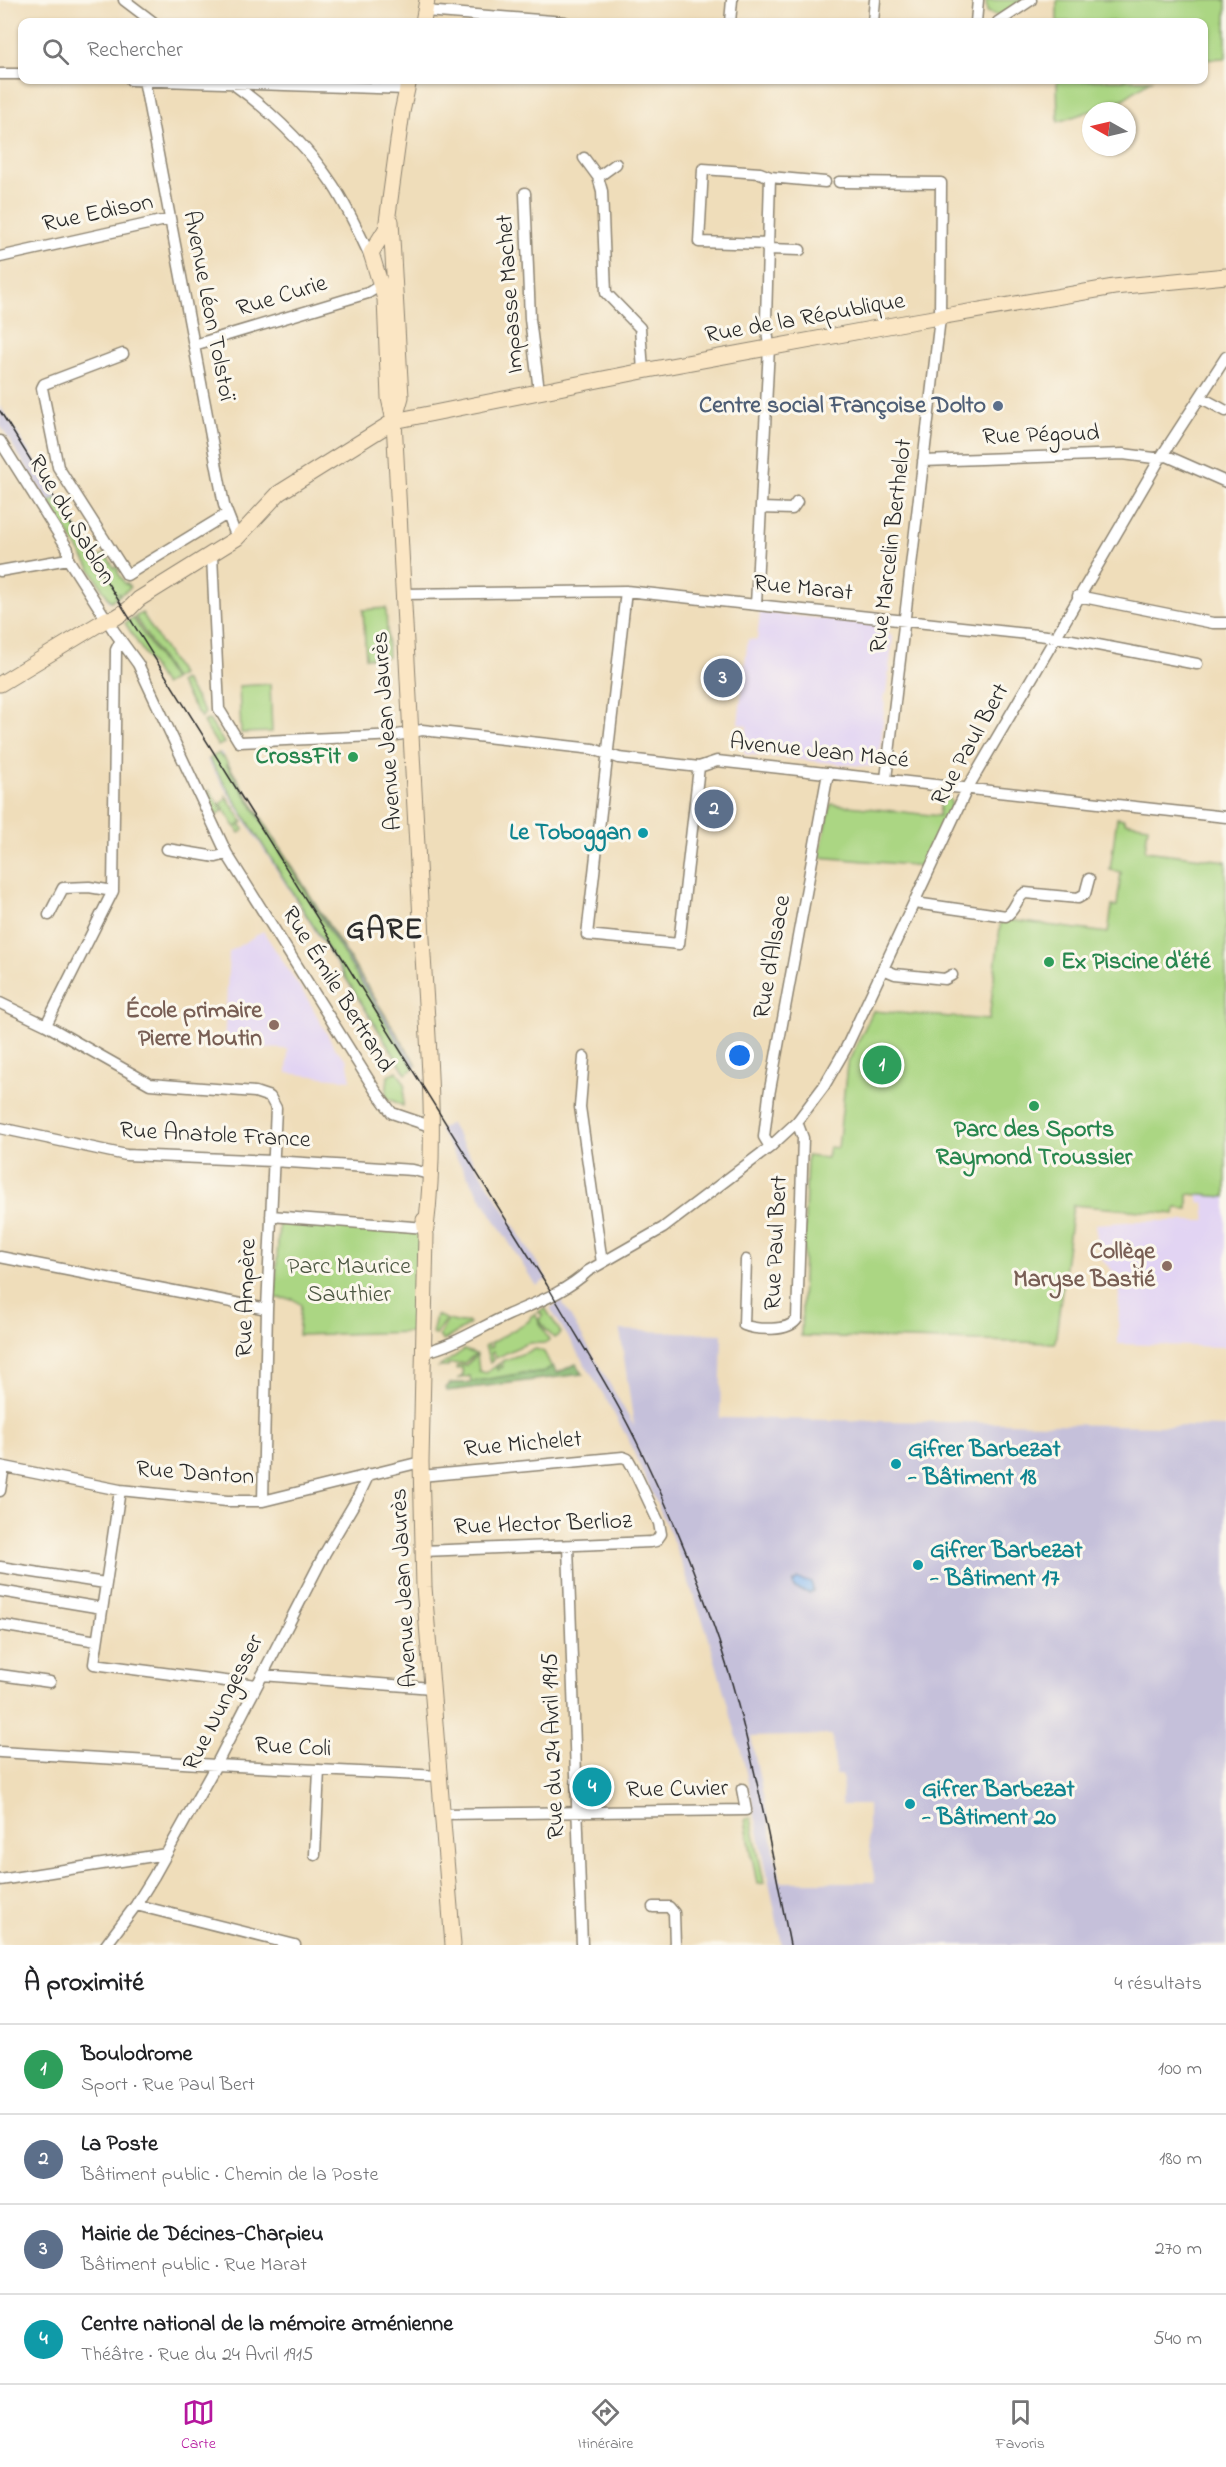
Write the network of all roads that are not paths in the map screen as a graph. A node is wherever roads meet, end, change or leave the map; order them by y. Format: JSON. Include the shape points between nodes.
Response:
{"nodes":[{"id":1,"x":124,"y":0,"type":"edge"},
{"id":2,"x":732,"y":0,"type":"edge"},
{"id":3,"x":875,"y":0,"type":"edge"},
{"id":4,"x":978,"y":0,"type":"edge"},
{"id":5,"x":1031,"y":0,"type":"edge"},
{"id":6,"x":425,"y":11,"type":"edge"},
{"id":7,"x":148,"y":18,"type":"edge"},
{"id":8,"x":517,"y":18,"type":"edge"},
{"id":9,"x":730,"y":18,"type":"edge"},
{"id":10,"x":873,"y":18,"type":"edge"},
{"id":11,"x":976,"y":18,"type":"edge"},
{"id":12,"x":1004,"y":18,"type":"edge"},
{"id":13,"x":0,"y":74,"type":"edge"},
{"id":14,"x":18,"y":74,"type":"edge"},
{"id":15,"x":145,"y":84,"type":"edge"},
{"id":16,"x":233,"y":84,"type":"edge"},
{"id":17,"x":408,"y":84,"type":"edge"},
{"id":18,"x":584,"y":158,"type":"dead end"},
{"id":19,"x":616,"y":164,"type":"dead end"},
{"id":20,"x":598,"y":177,"type":"junction"},
{"id":21,"x":770,"y":177,"type":"junction"},
{"id":22,"x":839,"y":182,"type":"dead end"},
{"id":23,"x":825,"y":183,"type":"dead end"},
{"id":24,"x":525,"y":193,"type":"dead end"},
{"id":25,"x":390,"y":209,"type":"junction"},
{"id":26,"x":170,"y":219,"type":"junction"},
{"id":27,"x":361,"y":236,"type":"junction"},
{"id":28,"x":379,"y":244,"type":"junction"},
{"id":29,"x":768,"y":247,"type":"junction"},
{"id":30,"x":800,"y":250,"type":"dead end"},
{"id":31,"x":393,"y":255,"type":"junction"},
{"id":32,"x":0,"y":257,"type":"edge"},
{"id":33,"x":371,"y":259,"type":"junction"},
{"id":34,"x":1226,"y":276,"type":"edge"},
{"id":35,"x":381,"y":285,"type":"junction"},
{"id":36,"x":940,"y":318,"type":"junction"},
{"id":37,"x":194,"y":345,"type":"junction"},
{"id":38,"x":769,"y":347,"type":"junction"},
{"id":39,"x":123,"y":354,"type":"dead end"},
{"id":40,"x":1226,"y":357,"type":"edge"},
{"id":41,"x":643,"y":371,"type":"junction"},
{"id":42,"x":539,"y":391,"type":"junction"},
{"id":43,"x":1200,"y":397,"type":"junction"},
{"id":44,"x":1226,"y":411,"type":"edge"},
{"id":45,"x":394,"y":421,"type":"junction"},
{"id":46,"x":0,"y":441,"type":"edge"},
{"id":47,"x":1161,"y":457,"type":"junction"},
{"id":48,"x":923,"y":461,"type":"junction"},
{"id":49,"x":1226,"y":482,"type":"edge"},
{"id":50,"x":797,"y":502,"type":"dead end"},
{"id":51,"x":761,"y":508,"type":"junction"},
{"id":52,"x":227,"y":514,"type":"junction"},
{"id":53,"x":237,"y":538,"type":"junction"},
{"id":54,"x":212,"y":555,"type":"junction"},
{"id":55,"x":68,"y":559,"type":"junction"},
{"id":56,"x":0,"y":571,"type":"edge"},
{"id":57,"x":626,"y":591,"type":"junction"},
{"id":58,"x":402,"y":594,"type":"junction"},
{"id":59,"x":1078,"y":596,"type":"junction"},
{"id":60,"x":756,"y":605,"type":"junction"},
{"id":61,"x":107,"y":619,"type":"junction"},
{"id":62,"x":904,"y":620,"type":"junction"},
{"id":63,"x":1226,"y":623,"type":"edge"},
{"id":64,"x":1056,"y":637,"type":"junction"},
{"id":65,"x":121,"y":640,"type":"junction"},
{"id":66,"x":1197,"y":664,"type":"dead end"},
{"id":67,"x":0,"y":684,"type":"edge"},
{"id":68,"x":411,"y":731,"type":"junction"},
{"id":69,"x":609,"y":754,"type":"junction"},
{"id":70,"x":699,"y":767,"type":"junction"},
{"id":71,"x":828,"y":773,"type":"junction"},
{"id":72,"x":886,"y":779,"type":"junction"},
{"id":73,"x":967,"y":789,"type":"junction"},
{"id":74,"x":1226,"y":817,"type":"edge"},
{"id":75,"x":167,"y":849,"type":"dead end"},
{"id":76,"x":227,"y":854,"type":"junction"},
{"id":77,"x":1089,"y":879,"type":"dead end"},
{"id":78,"x":113,"y":891,"type":"junction"},
{"id":79,"x":915,"y":903,"type":"junction"},
{"id":80,"x":49,"y":915,"type":"dead end"},
{"id":81,"x":884,"y":969,"type":"junction"},
{"id":82,"x":952,"y":975,"type":"dead end"},
{"id":83,"x":0,"y":1003,"type":"edge"},
{"id":84,"x":46,"y":1025,"type":"junction"},
{"id":85,"x":584,"y":1057,"type":"dead end"},
{"id":86,"x":796,"y":1122,"type":"junction"},
{"id":87,"x":425,"y":1124,"type":"junction"},
{"id":88,"x":0,"y":1128,"type":"edge"},
{"id":89,"x":770,"y":1147,"type":"junction"},
{"id":90,"x":273,"y":1161,"type":"junction"},
{"id":91,"x":425,"y":1172,"type":"junction"},
{"id":92,"x":271,"y":1216,"type":"junction"},
{"id":93,"x":426,"y":1228,"type":"junction"},
{"id":94,"x":0,"y":1257,"type":"edge"},
{"id":95,"x":746,"y":1260,"type":"dead end"},
{"id":96,"x":602,"y":1263,"type":"junction"},
{"id":97,"x":267,"y":1309,"type":"junction"},
{"id":98,"x":424,"y":1352,"type":"junction"},
{"id":99,"x":2,"y":1467,"type":"edge"},
{"id":100,"x":421,"y":1469,"type":"junction"},
{"id":101,"x":369,"y":1474,"type":"junction"},
{"id":102,"x":120,"y":1490,"type":"junction"},
{"id":103,"x":0,"y":1491,"type":"edge"},
{"id":104,"x":263,"y":1501,"type":"junction"},
{"id":105,"x":661,"y":1534,"type":"joint"},
{"id":106,"x":568,"y":1546,"type":"junction"},
{"id":107,"x":423,"y":1551,"type":"junction"},
{"id":108,"x":0,"y":1567,"type":"edge"},
{"id":109,"x":105,"y":1583,"type":"junction"},
{"id":110,"x":0,"y":1591,"type":"edge"},
{"id":111,"x":102,"y":1608,"type":"junction"},
{"id":112,"x":0,"y":1625,"type":"edge"},
{"id":113,"x":97,"y":1641,"type":"junction"},
{"id":114,"x":0,"y":1675,"type":"edge"},
{"id":115,"x":259,"y":1680,"type":"junction"},
{"id":116,"x":50,"y":1682,"type":"dead end"},
{"id":117,"x":432,"y":1688,"type":"junction"},
{"id":118,"x":0,"y":1752,"type":"edge"},
{"id":119,"x":216,"y":1765,"type":"junction"},
{"id":120,"x":319,"y":1770,"type":"junction"},
{"id":121,"x":440,"y":1776,"type":"junction"},
{"id":122,"x":742,"y":1789,"type":"dead end"},
{"id":123,"x":577,"y":1813,"type":"junction"},
{"id":124,"x":443,"y":1815,"type":"junction"},
{"id":125,"x":166,"y":1854,"type":"junction"},
{"id":126,"x":315,"y":1855,"type":"dead end"},
{"id":127,"x":0,"y":1880,"type":"edge"},
{"id":128,"x":136,"y":1905,"type":"junction"},
{"id":129,"x":653,"y":1907,"type":"dead end"},
{"id":130,"x":106,"y":1945,"type":"edge"},
{"id":131,"x":295,"y":1945,"type":"edge"},
{"id":132,"x":453,"y":1945,"type":"edge"},
{"id":133,"x":582,"y":1945,"type":"edge"},
{"id":134,"x":675,"y":1945,"type":"edge"}],
"edges":[{"from":1,"to":7,"type":"street"},
{"from":2,"to":9,"type":"street"},
{"from":3,"to":10,"type":"street"},
{"from":4,"to":11,"type":"street"},
{"from":5,"to":12,"type":"street"},
{"from":6,"to":8,"type":"street"},
{"from":13,"to":14,"type":"street"},
{"from":15,"to":26,"type":"street","name":"Avenue Léon Tolstoï"},
{"from":16,"to":27,"type":"street","via":[[278,118],[317,162]]},
{"from":17,"to":25,"type":"main road","name":"Avenue Jean Jaurès"},
{"from":18,"to":20,"type":"street"},
{"from":19,"to":20,"type":"street"},
{"from":20,"to":41,"type":"street","via":[[602,191],[606,293],[640,328]]},
{"from":21,"to":23,"type":"street"},
{"from":21,"to":29,"type":"street"},
{"from":21,"to":29,"type":"street","via":[[703,169],[699,242]]},
{"from":22,"to":36,"type":"street","name":"Rue Marcelin Berthelot","via":[[941,183]]},
{"from":24,"to":42,"type":"street","name":"Impasse Machet","via":[[530,319]]},
{"from":25,"to":28,"type":"main road","name":"Avenue Jean Jaurès"},
{"from":25,"to":31,"type":"main road","name":"Avenue Jean Jaurès"},
{"from":26,"to":32,"type":"street","name":"Rue Edison"},
{"from":26,"to":37,"type":"street","name":"Avenue Léon Tolstoï"},
{"from":27,"to":28,"type":"street"},
{"from":27,"to":33,"type":"street"},
{"from":28,"to":31,"type":"main road","via":[[387,245]]},
{"from":28,"to":33,"type":"main road","name":"Avenue Jean Jaurès","via":[[372,249]]},
{"from":29,"to":30,"type":"street"},
{"from":29,"to":38,"type":"street"},
{"from":31,"to":45,"type":"main road","name":"Avenue Jean Jaurès","via":[[401,398]]},
{"from":33,"to":35,"type":"main road","name":"Avenue Jean Jaurès"},
{"from":34,"to":36,"type":"main road","name":"Rue de la République","via":[[1114,287]]},
{"from":35,"to":37,"type":"street","name":"Rue Curie"},
{"from":35,"to":45,"type":"main road","name":"Avenue Jean Jaurès"},
{"from":36,"to":38,"type":"main road","name":"Rue de la République"},
{"from":36,"to":48,"type":"street","name":"Rue Marcelin Berthelot"},
{"from":37,"to":52,"type":"street","name":"Avenue Léon Tolstoï"},
{"from":38,"to":41,"type":"main road","name":"Rue de la République"},
{"from":38,"to":51,"type":"street"},
{"from":39,"to":52,"type":"street","via":[[42,388],[58,467],[127,575]]},
{"from":40,"to":43,"type":"street","name":"Rue Paul Bert"},
{"from":41,"to":42,"type":"main road","name":"Rue de la République"},
{"from":42,"to":45,"type":"main road","name":"Rue de la République"},
{"from":43,"to":44,"type":"street"},
{"from":43,"to":47,"type":"street","name":"Rue Paul Bert"},
{"from":45,"to":53,"type":"main road","via":[[279,493]]},
{"from":45,"to":58,"type":"main road","name":"Avenue Jean Jaurès"},
{"from":46,"to":55,"type":"street","name":"Rue du Sablon","via":[[68,549]]},
{"from":47,"to":48,"type":"street","name":"Rue Pégoud","via":[[1123,454]]},
{"from":47,"to":49,"type":"street","name":"Rue Pégoud","via":[[1167,456]]},
{"from":47,"to":59,"type":"street","name":"Rue Paul Bert"},
{"from":48,"to":62,"type":"street","name":"Rue Marcelin Berthelot"},
{"from":50,"to":51,"type":"street","via":[[792,510]]},
{"from":51,"to":60,"type":"street"},
{"from":52,"to":53,"type":"street","name":"Avenue Léon Tolstoï"},
{"from":53,"to":54,"type":"main road"},
{"from":54,"to":61,"type":"main road","via":[[115,618]]},
{"from":54,"to":68,"type":"street","name":"Avenue Jean Macé","via":[[219,709],[239,742],[398,735]]},
{"from":55,"to":56,"type":"street"},
{"from":55,"to":61,"type":"street","name":"Rue du Sablon"},
{"from":57,"to":58,"type":"street","name":"Rue Marat"},
{"from":57,"to":60,"type":"street","name":"Rue Marat"},
{"from":57,"to":69,"type":"street"},
{"from":58,"to":68,"type":"main road","name":"Avenue Jean Jaurès"},
{"from":59,"to":63,"type":"street"},
{"from":59,"to":64,"type":"street","name":"Rue Paul Bert"},
{"from":60,"to":62,"type":"street","name":"Rue Marat"},
{"from":61,"to":65,"type":"street","name":"Rue Émile Bertrand"},
{"from":61,"to":67,"type":"main road"},
{"from":62,"to":64,"type":"street","name":"Rue Marat"},
{"from":62,"to":72,"type":"street","name":"Rue Marcelin Berthelot"},
{"from":64,"to":66,"type":"street","name":"Rue Marat"},
{"from":64,"to":73,"type":"street","name":"Rue Paul Bert"},
{"from":65,"to":76,"type":"street","name":"Rue Émile Bertrand","via":[[138,664]]},
{"from":65,"to":78,"type":"street","via":[[117,650]]},
{"from":68,"to":69,"type":"street","name":"Avenue Jean Macé","via":[[593,748]]},
{"from":68,"to":87,"type":"main road","name":"Avenue Jean Jaurès","via":[[427,1038]]},
{"from":69,"to":70,"type":"street","name":"Avenue Jean Macé"},
{"from":69,"to":70,"type":"street","via":[[587,935],[679,944]]},
{"from":70,"to":71,"type":"street","name":"Avenue Jean Macé","via":[[717,761]]},
{"from":71,"to":72,"type":"street","name":"Avenue Jean Macé"},
{"from":71,"to":89,"type":"street","name":"Rue d'Alsace","via":[[770,1095],[764,1137]]},
{"from":72,"to":73,"type":"street","name":"Avenue Jean Macé"},
{"from":73,"to":74,"type":"street","name":"Avenue Jean Macé"},
{"from":73,"to":79,"type":"street","name":"Rue Paul Bert"},
{"from":75,"to":76,"type":"street","via":[[216,857]]},
{"from":76,"to":87,"type":"street","name":"Rue Émile Bertrand","via":[[375,1090],[392,1113]]},
{"from":77,"to":79,"type":"street","via":[[1085,894],[1078,898],[1025,893],[1006,916]]},
{"from":78,"to":80,"type":"street","via":[[63,888]]},
{"from":78,"to":84,"type":"street"},
{"from":79,"to":81,"type":"street","name":"Rue Paul Bert"},
{"from":81,"to":82,"type":"street","via":[[895,974],[945,979]]},
{"from":81,"to":86,"type":"street","name":"Rue Paul Bert","via":[[846,1048],[824,1086]]},
{"from":83,"to":84,"type":"street"},
{"from":84,"to":90,"type":"street","name":"Rue Ampère","via":[[150,1084],[255,1092],[270,1098],[276,1108]]},
{"from":85,"to":96,"type":"street","via":[[580,1107]]},
{"from":86,"to":89,"type":"street","name":"Rue Paul Bert"},
{"from":86,"to":95,"type":"street","name":"Rue Paul Bert","via":[[803,1138],[794,1324],[782,1328],[745,1326]]},
{"from":87,"to":91,"type":"main road","name":"Avenue Jean Jaurès"},
{"from":88,"to":90,"type":"street","name":"Rue Anatole France","via":[[126,1155]]},
{"from":89,"to":96,"type":"street","name":"Rue Paul Bert","via":[[663,1228]]},
{"from":90,"to":91,"type":"street","name":"Rue Anatole France"},
{"from":90,"to":92,"type":"street","name":"Rue Ampère"},
{"from":91,"to":93,"type":"main road","name":"Avenue Jean Jaurès"},
{"from":92,"to":93,"type":"street"},
{"from":92,"to":97,"type":"street","name":"Rue Ampère"},
{"from":93,"to":98,"type":"main road","name":"Avenue Jean Jaurès"},
{"from":94,"to":97,"type":"street"},
{"from":96,"to":98,"type":"street","name":"Rue Paul Bert","via":[[446,1347]]},
{"from":97,"to":104,"type":"street","name":"Rue Ampère"},
{"from":98,"to":100,"type":"main road","name":"Avenue Jean Jaurès"},
{"from":99,"to":102,"type":"street","name":"Rue Danton"},
{"from":99,"to":103,"type":"street"},
{"from":100,"to":101,"type":"street","name":"Rue Danton"},
{"from":100,"to":105,"type":"street","name":"Rue Michelet","via":[[617,1457],[628,1460]]},
{"from":100,"to":107,"type":"main road","name":"Avenue Jean Jaurès"},
{"from":101,"to":104,"type":"street","name":"Rue Danton"},
{"from":101,"to":115,"type":"street","name":"Rue Nungesser"},
{"from":102,"to":104,"type":"street","name":"Rue Danton"},
{"from":102,"to":109,"type":"street"},
{"from":105,"to":106,"type":"street","name":"Rue Hector Berlioz","via":[[651,1542]]},
{"from":106,"to":107,"type":"street","name":"Rue Hector Berlioz"},
{"from":106,"to":123,"type":"street","name":"Rue du 24 Avril 1915"},
{"from":107,"to":117,"type":"main road","name":"Avenue Jean Jaurès"},
{"from":108,"to":109,"type":"street"},
{"from":109,"to":111,"type":"street"},
{"from":110,"to":111,"type":"street"},
{"from":111,"to":113,"type":"street"},
{"from":112,"to":113,"type":"street"},
{"from":113,"to":115,"type":"street","via":[[93,1664]]},
{"from":114,"to":116,"type":"street"},
{"from":115,"to":117,"type":"street"},
{"from":115,"to":119,"type":"street","name":"Rue Nungesser"},
{"from":117,"to":121,"type":"main road","name":"Avenue Jean Jaurès"},
{"from":118,"to":119,"type":"street","name":"Rue Coli"},
{"from":119,"to":120,"type":"street","name":"Rue Coli"},
{"from":119,"to":125,"type":"street","name":"Rue Nungesser"},
{"from":120,"to":121,"type":"street","name":"Rue Coli"},
{"from":120,"to":126,"type":"street"},
{"from":121,"to":124,"type":"main road","name":"Avenue Jean Jaurès"},
{"from":122,"to":123,"type":"street","name":"Rue Cuvier","via":[[746,1810]]},
{"from":123,"to":124,"type":"street","name":"Rue Cuvier"},
{"from":123,"to":133,"type":"street","name":"Rue du 24 Avril 1915"},
{"from":124,"to":132,"type":"main road","name":"Avenue Jean Jaurès"},
{"from":125,"to":127,"type":"street"},
{"from":125,"to":128,"type":"street","name":"Rue Nungesser"},
{"from":128,"to":130,"type":"street","name":"Rue Nungesser"},
{"from":128,"to":131,"type":"street"},
{"from":129,"to":134,"type":"street","via":[[669,1907],[674,1913]]}]}
